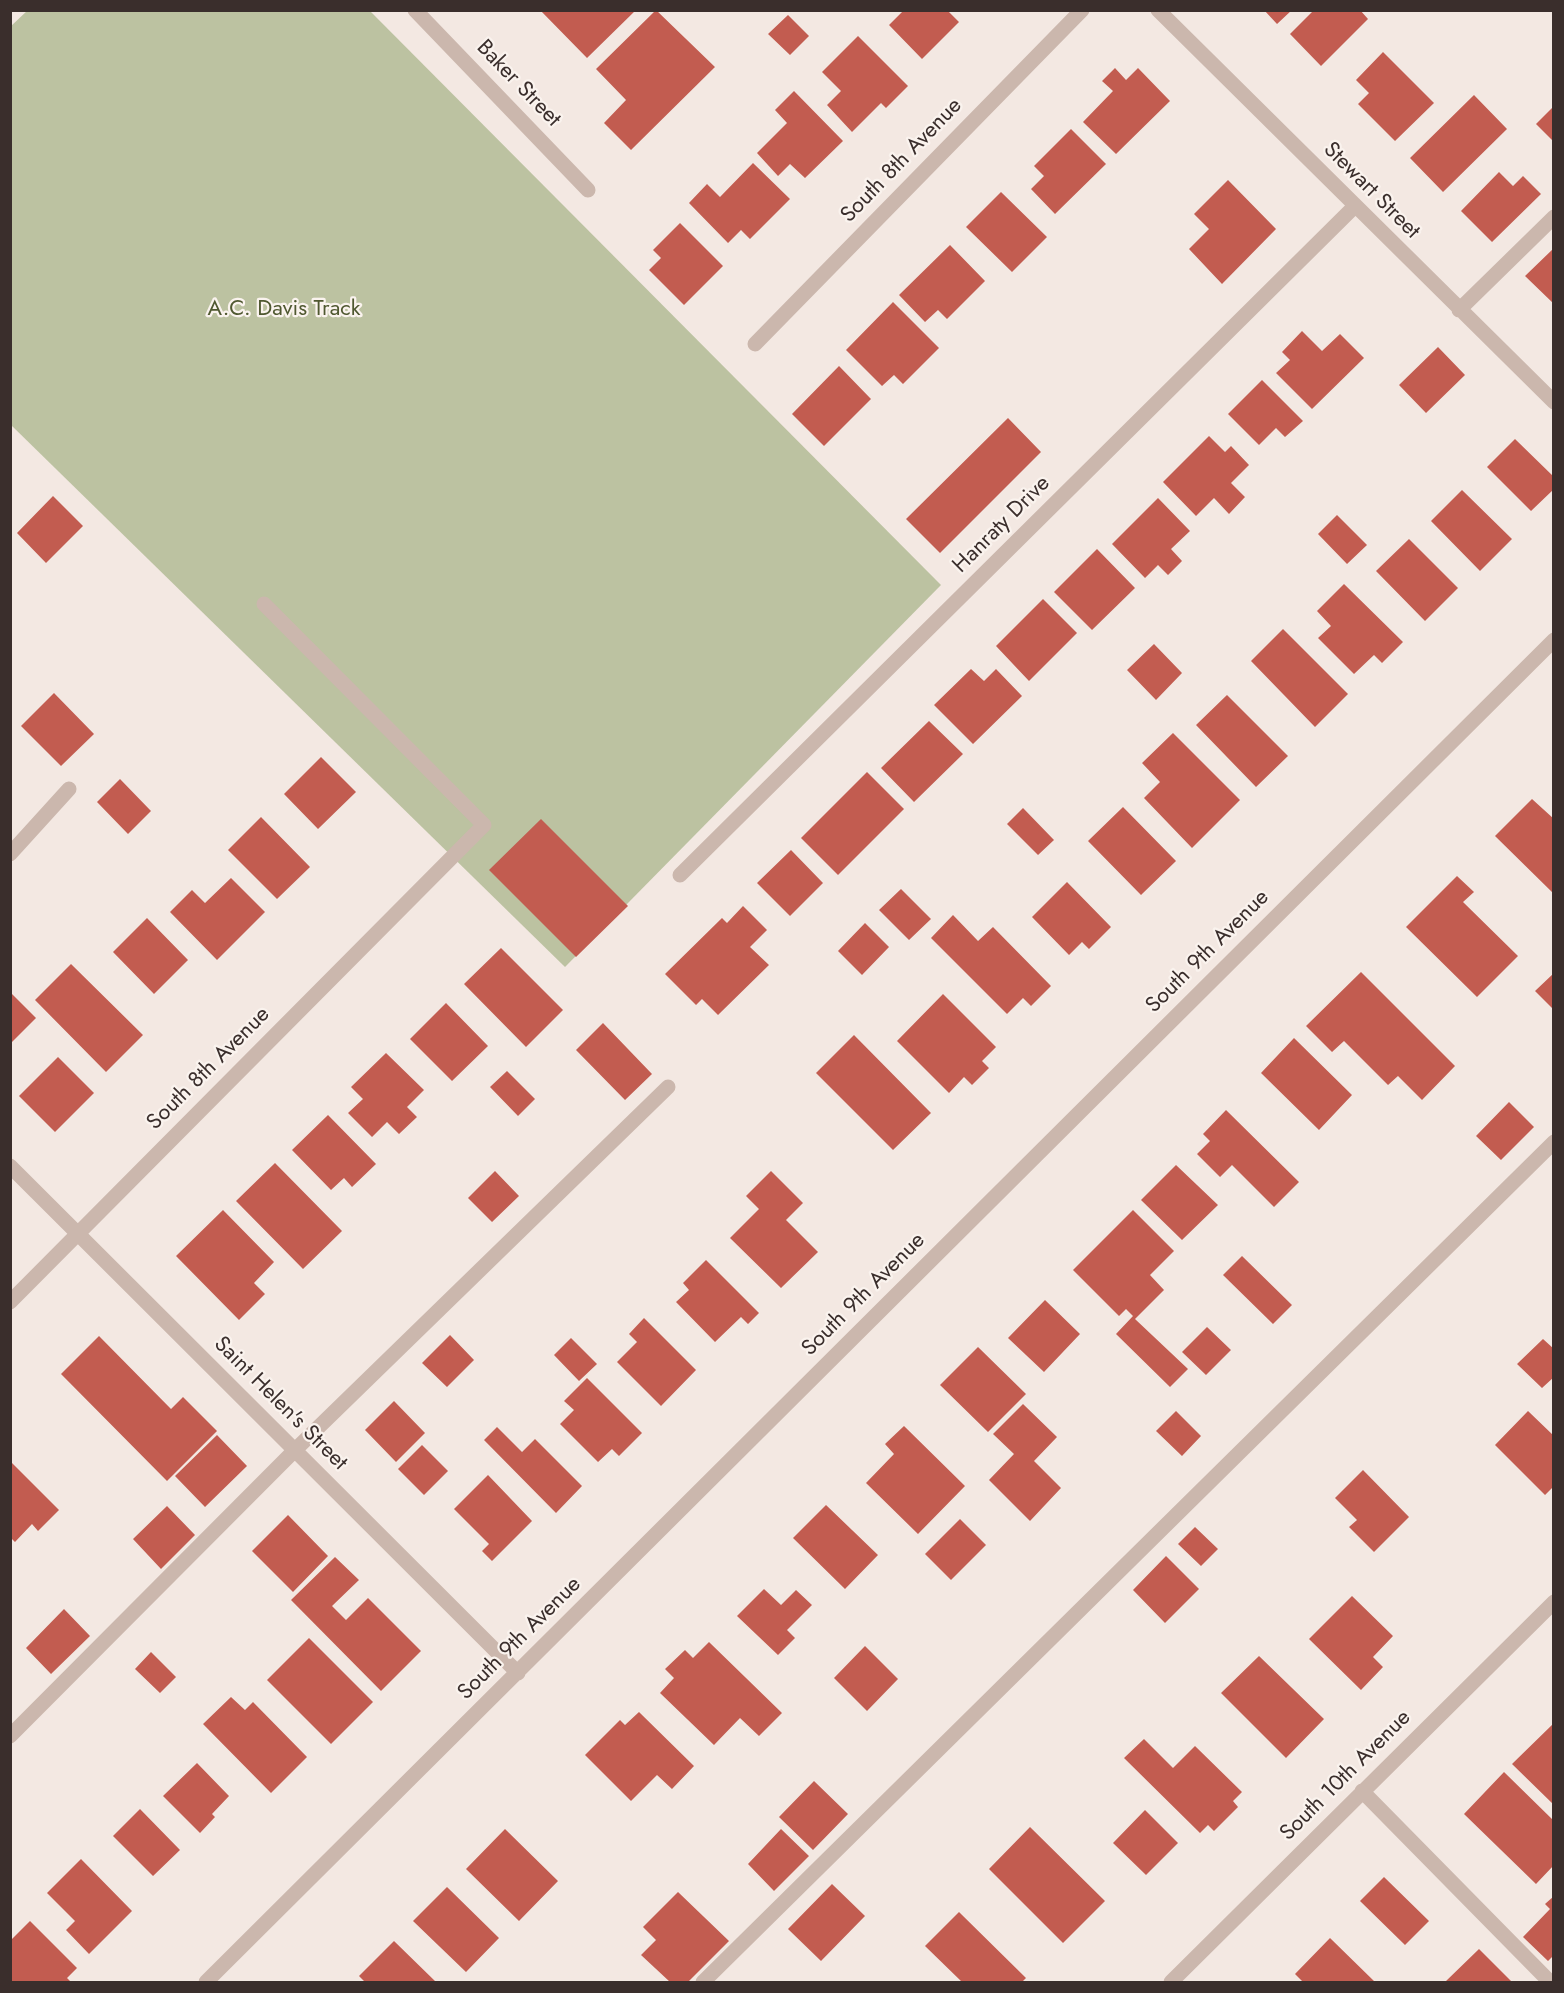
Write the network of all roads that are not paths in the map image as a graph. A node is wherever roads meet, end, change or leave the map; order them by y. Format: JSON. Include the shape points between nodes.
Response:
{"nodes":[{"id":1,"x":415,"y":10,"type":"edge"},
{"id":2,"x":1082,"y":10,"type":"edge"},
{"id":3,"x":1158,"y":10,"type":"edge"},
{"id":4,"x":588,"y":190,"type":"dead end"},
{"id":5,"x":1355,"y":206,"type":"junction"},
{"id":6,"x":1554,"y":217,"type":"edge"},
{"id":7,"x":1460,"y":310,"type":"junction"},
{"id":8,"x":755,"y":344,"type":"dead end"},
{"id":9,"x":1554,"y":402,"type":"edge"},
{"id":10,"x":264,"y":604,"type":"dead end"},
{"id":11,"x":1554,"y":640,"type":"edge"},
{"id":12,"x":69,"y":789,"type":"dead end"},
{"id":13,"x":10,"y":854,"type":"edge"},
{"id":14,"x":680,"y":875,"type":"dead end"},
{"id":15,"x":668,"y":1087,"type":"dead end"},
{"id":16,"x":1554,"y":1142,"type":"edge"},
{"id":17,"x":10,"y":1166,"type":"edge"},
{"id":18,"x":78,"y":1234,"type":"junction"},
{"id":19,"x":10,"y":1302,"type":"edge"},
{"id":20,"x":294,"y":1450,"type":"junction"},
{"id":21,"x":1554,"y":1602,"type":"edge"},
{"id":22,"x":518,"y":1673,"type":"junction"},
{"id":23,"x":10,"y":1736,"type":"edge"},
{"id":24,"x":1362,"y":1791,"type":"junction"},
{"id":25,"x":1548,"y":1979,"type":"edge"},
{"id":26,"x":206,"y":1983,"type":"edge"},
{"id":27,"x":703,"y":1983,"type":"edge"},
{"id":28,"x":1171,"y":1983,"type":"edge"}],
"edges":[{"from":1,"to":4,"type":"street","name":"Baker Street"},
{"from":2,"to":8,"type":"street","name":"South 8th Avenue"},
{"from":3,"to":5,"type":"street","name":"Stewart Street"},
{"from":5,"to":7,"type":"street","name":"Stewart Street"},
{"from":5,"to":14,"type":"street","name":"Hanraty Drive"},
{"from":6,"to":7,"type":"street"},
{"from":7,"to":9,"type":"street","name":"Stewart Street"},
{"from":10,"to":18,"type":"street","name":"South 8th Avenue","via":[[484,825]]},
{"from":11,"to":22,"type":"street","name":"South 9th Avenue"},
{"from":12,"to":13,"type":"street"},
{"from":15,"to":20,"type":"street"},
{"from":16,"to":27,"type":"street"},
{"from":17,"to":18,"type":"street","name":"Saint Helen's Street"},
{"from":18,"to":19,"type":"street","name":"South 8th Avenue"},
{"from":18,"to":20,"type":"street","name":"Saint Helen's Street"},
{"from":20,"to":22,"type":"street","name":"Saint Helen's Street"},
{"from":20,"to":23,"type":"street"},
{"from":21,"to":24,"type":"street","name":"South 10th Avenue"},
{"from":22,"to":26,"type":"street","name":"South 9th Avenue"},
{"from":24,"to":25,"type":"street"},
{"from":24,"to":28,"type":"street","name":"South 10th Avenue"}]}
